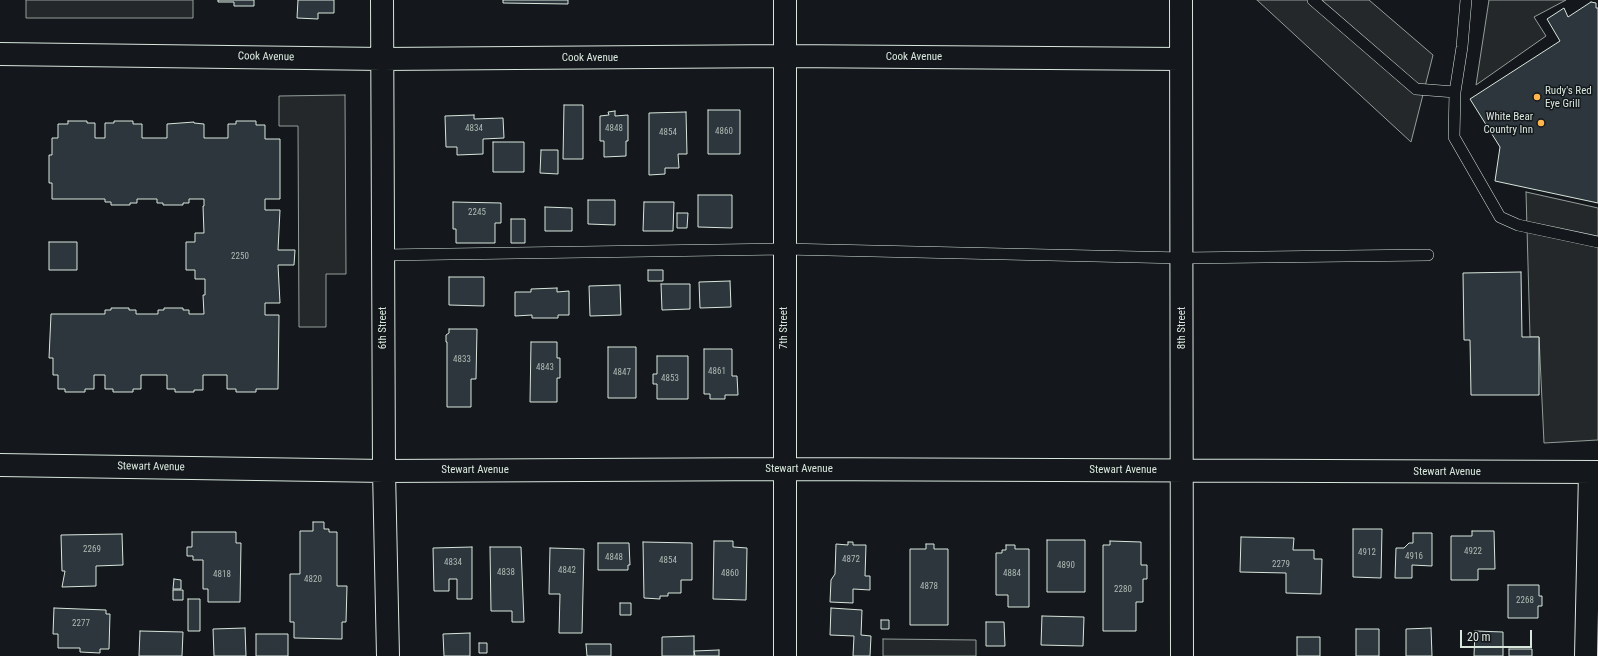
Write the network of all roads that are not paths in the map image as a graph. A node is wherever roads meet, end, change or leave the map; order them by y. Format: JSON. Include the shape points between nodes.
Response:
{"nodes":[{"id":1,"x":382,"y":0,"type":"edge"},
{"id":2,"x":785,"y":0,"type":"edge"},
{"id":3,"x":1181,"y":0,"type":"edge"},
{"id":4,"x":1313,"y":0,"type":"edge"},
{"id":5,"x":1466,"y":0,"type":"edge"},
{"id":6,"x":0,"y":54,"type":"edge"},
{"id":7,"x":785,"y":56,"type":"junction"},
{"id":8,"x":382,"y":59,"type":"junction"},
{"id":9,"x":1180,"y":59,"type":"junction"},
{"id":10,"x":1455,"y":92,"type":"junction"},
{"id":11,"x":1598,"y":242,"type":"edge"},
{"id":12,"x":784,"y":249,"type":"junction"},
{"id":13,"x":383,"y":255,"type":"junction"},
{"id":14,"x":1428,"y":255,"type":"dead end"},
{"id":15,"x":1182,"y":258,"type":"junction"},
{"id":16,"x":0,"y":465,"type":"edge"},
{"id":17,"x":784,"y":469,"type":"junction"},
{"id":18,"x":1183,"y":470,"type":"junction"},
{"id":19,"x":384,"y":471,"type":"junction"},
{"id":20,"x":1594,"y":472,"type":"edge"},
{"id":21,"x":388,"y":656,"type":"edge"},
{"id":22,"x":785,"y":656,"type":"edge"},
{"id":23,"x":1182,"y":656,"type":"edge"},
{"id":24,"x":1586,"y":656,"type":"edge"}],
"edges":[{"from":1,"to":8,"type":"street","name":"6th Street"},
{"from":2,"to":7,"type":"street","name":"7th Street"},
{"from":3,"to":9,"type":"street","name":"8th Street"},
{"from":4,"to":10,"type":"lane","via":[[1416,89]]},
{"from":5,"to":10,"type":"lane"},
{"from":6,"to":8,"type":"street","name":"Cook Avenue"},
{"from":7,"to":8,"type":"street","name":"Cook Avenue"},
{"from":7,"to":9,"type":"street","name":"Cook Avenue"},
{"from":7,"to":12,"type":"street","name":"7th Street"},
{"from":8,"to":13,"type":"street","name":"6th Street"},
{"from":9,"to":15,"type":"street","name":"8th Street"},
{"from":10,"to":11,"type":"lane","via":[[1454,137],[1500,217],[1518,225]]},
{"from":12,"to":13,"type":"lane"},
{"from":12,"to":15,"type":"lane"},
{"from":12,"to":17,"type":"street","name":"7th Street"},
{"from":13,"to":19,"type":"street","name":"6th Street"},
{"from":14,"to":15,"type":"lane"},
{"from":15,"to":18,"type":"street","name":"8th Street"},
{"from":16,"to":19,"type":"street","name":"Stewart Avenue"},
{"from":17,"to":18,"type":"street","name":"Stewart Avenue"},
{"from":17,"to":19,"type":"street","name":"Stewart Avenue"},
{"from":17,"to":22,"type":"street","name":"7th Street"},
{"from":18,"to":20,"type":"street","name":"Stewart Avenue"},
{"from":18,"to":23,"type":"street","name":"8th Street"},
{"from":19,"to":21,"type":"street","name":"6th Street"},
{"from":20,"to":24,"type":"street"}]}
